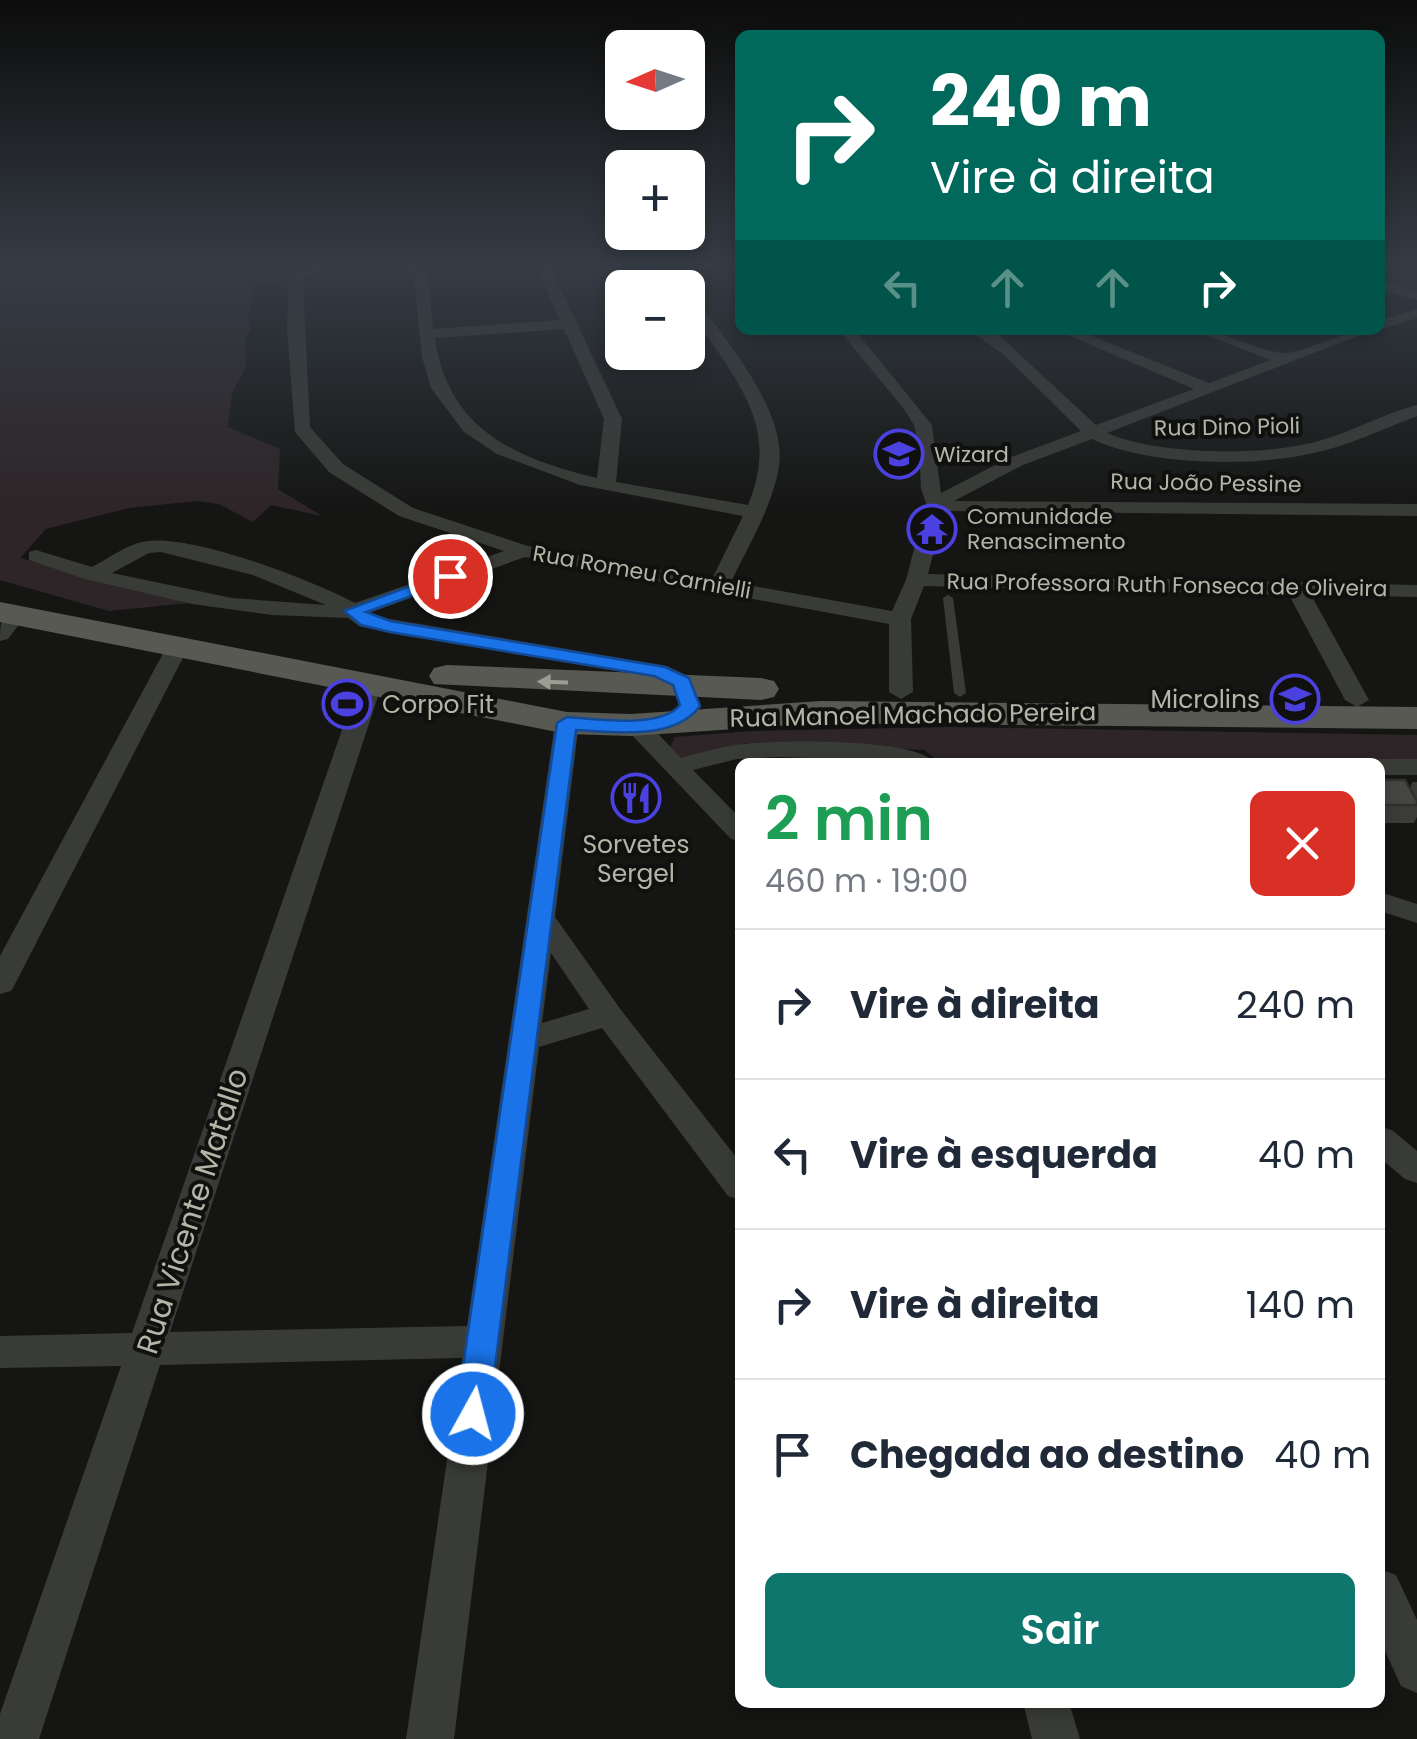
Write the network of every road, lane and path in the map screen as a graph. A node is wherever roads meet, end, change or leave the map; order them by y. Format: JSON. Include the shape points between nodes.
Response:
{"nodes":[{"id":1,"x":296,"y":347,"type":"edge"},
{"id":2,"x":430,"y":347,"type":"edge"},
{"id":3,"x":581,"y":347,"type":"edge"},
{"id":4,"x":720,"y":347,"type":"edge"},
{"id":5,"x":860,"y":347,"type":"edge"},
{"id":6,"x":1003,"y":347,"type":"edge"},
{"id":7,"x":1106,"y":347,"type":"edge"},
{"id":8,"x":1250,"y":347,"type":"edge"},
{"id":9,"x":1320,"y":347,"type":"edge"},
{"id":10,"x":1286,"y":360,"type":"junction"},
{"id":11,"x":1210,"y":389,"type":"junction"},
{"id":12,"x":1417,"y":410,"type":"edge"},
{"id":13,"x":1094,"y":433,"type":"junction"},
{"id":14,"x":929,"y":476,"type":"junction"},
{"id":15,"x":606,"y":485,"type":"junction"},
{"id":16,"x":963,"y":488,"type":"junction"},
{"id":17,"x":936,"y":503,"type":"junction"},
{"id":18,"x":995,"y":506,"type":"junction"},
{"id":19,"x":1417,"y":510,"type":"edge"},
{"id":20,"x":754,"y":512,"type":"junction"},
{"id":21,"x":524,"y":551,"type":"junction"},
{"id":22,"x":36,"y":556,"type":"dead end"},
{"id":23,"x":262,"y":568,"type":"junction"},
{"id":24,"x":92,"y":575,"type":"junction"},
{"id":25,"x":916,"y":580,"type":"junction"},
{"id":26,"x":719,"y":586,"type":"junction"},
{"id":27,"x":1297,"y":588,"type":"junction"},
{"id":28,"x":1417,"y":591,"type":"edge"},
{"id":29,"x":948,"y":598,"type":"dead end"},
{"id":30,"x":202,"y":601,"type":"junction"},
{"id":31,"x":353,"y":611,"type":"junction"},
{"id":32,"x":4,"y":613,"type":"edge"},
{"id":33,"x":900,"y":619,"type":"junction"},
{"id":34,"x":177,"y":648,"type":"junction"},
{"id":35,"x":370,"y":684,"type":"junction"},
{"id":36,"x":901,"y":692,"type":"junction"},
{"id":37,"x":960,"y":693,"type":"junction"},
{"id":38,"x":1357,"y":700,"type":"junction"},
{"id":39,"x":1417,"y":702,"type":"edge"},
{"id":40,"x":664,"y":706,"type":"junction"},
{"id":41,"x":868,"y":714,"type":"junction"},
{"id":42,"x":1417,"y":718,"type":"edge"},
{"id":43,"x":567,"y":723,"type":"junction"},
{"id":44,"x":914,"y":758,"type":"edge"},
{"id":45,"x":677,"y":766,"type":"junction"},
{"id":46,"x":1385,"y":767,"type":"edge"},
{"id":47,"x":1417,"y":768,"type":"edge"},
{"id":48,"x":735,"y":827,"type":"edge"},
{"id":49,"x":1385,"y":903,"type":"edge"},
{"id":50,"x":1417,"y":914,"type":"edge"},
{"id":51,"x":539,"y":915,"type":"junction"},
{"id":52,"x":0,"y":984,"type":"edge"},
{"id":53,"x":610,"y":1018,"type":"junction"},
{"id":54,"x":526,"y":1040,"type":"junction"},
{"id":55,"x":1385,"y":1143,"type":"edge"},
{"id":56,"x":1417,"y":1170,"type":"edge"},
{"id":57,"x":735,"y":1180,"type":"edge"},
{"id":58,"x":482,"y":1342,"type":"junction"},
{"id":59,"x":148,"y":1351,"type":"junction"},
{"id":60,"x":0,"y":1352,"type":"edge"},
{"id":61,"x":1385,"y":1601,"type":"edge"},
{"id":62,"x":1417,"y":1670,"type":"edge"},
{"id":63,"x":1048,"y":1708,"type":"edge"},
{"id":64,"x":15,"y":1739,"type":"edge"},
{"id":65,"x":430,"y":1739,"type":"edge"},
{"id":66,"x":1056,"y":1739,"type":"edge"}],
"edges":[{"from":1,"to":21,"type":"street","name":"Rua Romeu Carnielli","via":[[301,428],[336,468],[406,512]]},
{"from":2,"to":15,"type":"street","via":[[444,400],[466,430],[530,462]]},
{"from":3,"to":15,"type":"street","via":[[613,419]]},
{"from":4,"to":20,"type":"street","via":[[770,436],[770,464]]},
{"from":5,"to":14,"type":"street","via":[[922,425]]},
{"from":6,"to":13,"type":"street"},
{"from":7,"to":11,"type":"street"},
{"from":8,"to":10,"type":"street"},
{"from":9,"to":10,"type":"street","name":"Rua Dino Pioli"},
{"from":10,"to":11,"type":"street","name":"Rua Dino Pioli"},
{"from":11,"to":13,"type":"street","name":"Rua Dino Pioli"},
{"from":12,"to":13,"type":"street","name":"Rua Dino Pioli","via":[[1330,444],[1287,452],[1140,451]]},
{"from":13,"to":16,"type":"street","name":"Rua Dino Pioli"},
{"from":14,"to":16,"type":"street","name":"Rua João Pessine"},
{"from":14,"to":17,"type":"street"},
{"from":15,"to":20,"type":"street"},
{"from":16,"to":17,"type":"street","name":"Rua Dino Pioli"},
{"from":16,"to":18,"type":"street","name":"Rua João Pessine"},
{"from":17,"to":18,"type":"street","name":"Rua João Pessine"},
{"from":17,"to":25,"type":"street"},
{"from":18,"to":19,"type":"street","name":"Rua João Pessine"},
{"from":20,"to":26,"type":"street"},
{"from":21,"to":26,"type":"street","name":"Rua Romeu Carnielli"},
{"from":21,"to":31,"type":"street"},
{"from":22,"to":24,"type":"street"},
{"from":23,"to":24,"type":"street","via":[[153,545]]},
{"from":23,"to":30,"type":"street"},
{"from":23,"to":31,"type":"street"},
{"from":24,"to":30,"type":"street"},
{"from":25,"to":27,"type":"street","name":"Rua Professora Ruth Fonseca de Oliveira"},
{"from":25,"to":33,"type":"street"},
{"from":26,"to":33,"type":"street","name":"Rua Romeu Carnielli"},
{"from":27,"to":28,"type":"street","name":"Rua Professora Ruth Fonseca de Oliveira"},
{"from":27,"to":38,"type":"street"},
{"from":29,"to":37,"type":"lane"},
{"from":30,"to":31,"type":"street"},
{"from":31,"to":40,"type":"street","via":[[390,626],[659,671]]},
{"from":32,"to":34,"type":"main road","name":"Rua Manoel Machado Pereira"},
{"from":40,"to":32,"type":"main road","name":"Rua Manoel Machado Pereira","one_way":true,"via":[[168,630]]},
{"from":33,"to":36,"type":"street"},
{"from":34,"to":35,"type":"main road","name":"Rua Manoel Machado Pereira"},
{"from":34,"to":52,"type":"street"},
{"from":35,"to":43,"type":"main road","name":"Rua Manoel Machado Pereira"},
{"from":35,"to":59,"type":"street","name":"Rua Vicente Matallo","via":[[275,952]]},
{"from":36,"to":37,"type":"main road"},
{"from":36,"to":40,"type":"main road"},
{"from":36,"to":41,"type":"main road","via":[[890,708]]},
{"from":37,"to":38,"type":"main road"},
{"from":38,"to":39,"type":"main road"},
{"from":40,"to":41,"type":"main road","name":"Rua Manoel Machado Pereira"},
{"from":40,"to":43,"type":"main road","name":"Rua Manoel Machado Pereira"},
{"from":40,"to":43,"type":"main road","via":[[590,704]]},
{"from":40,"to":45,"type":"street"},
{"from":41,"to":42,"type":"main road","name":"Rua Manoel Machado Pereira"},
{"from":43,"to":51,"type":"street"},
{"from":44,"to":45,"type":"street","via":[[738,752]]},
{"from":45,"to":48,"type":"street"},
{"from":46,"to":47,"type":"street"},
{"from":49,"to":50,"type":"street"},
{"from":51,"to":53,"type":"street"},
{"from":51,"to":54,"type":"street"},
{"from":53,"to":54,"type":"street"},
{"from":53,"to":57,"type":"street"},
{"from":54,"to":58,"type":"street"},
{"from":55,"to":56,"type":"street"},
{"from":58,"to":59,"type":"street"},
{"from":58,"to":65,"type":"street"},
{"from":59,"to":60,"type":"street"},
{"from":59,"to":64,"type":"street","name":"Rua Vicente Matallo"},
{"from":61,"to":62,"type":"street"},
{"from":63,"to":66,"type":"street"}]}
